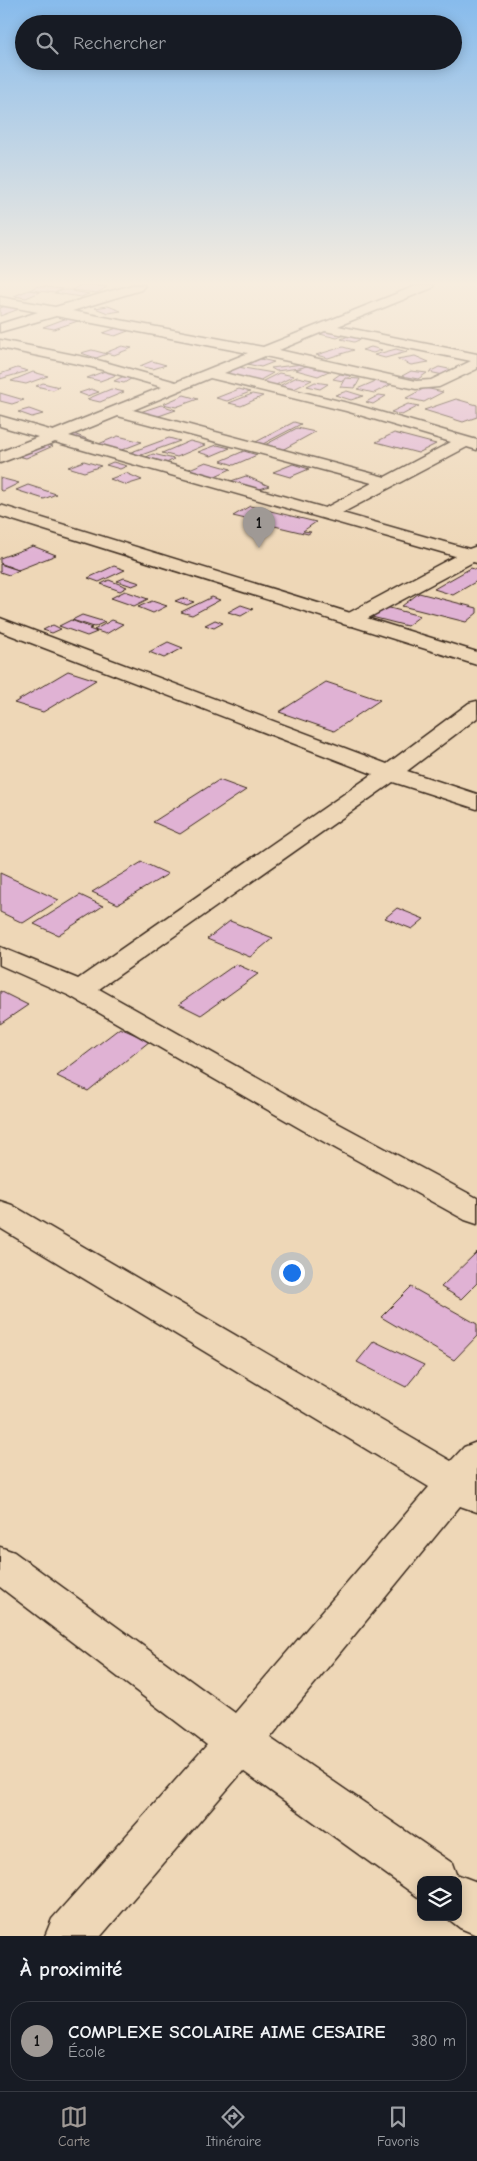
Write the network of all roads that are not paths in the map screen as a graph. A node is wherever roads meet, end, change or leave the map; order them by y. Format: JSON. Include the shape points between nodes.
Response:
{"nodes":[{"id":1,"x":137,"y":375,"type":"edge"},
{"id":2,"x":201,"y":375,"type":"edge"},
{"id":3,"x":217,"y":375,"type":"edge"},
{"id":4,"x":372,"y":375,"type":"edge"},
{"id":5,"x":453,"y":375,"type":"edge"},
{"id":6,"x":175,"y":386,"type":"junction"},
{"id":7,"x":119,"y":411,"type":"junction"},
{"id":8,"x":0,"y":421,"type":"edge"},
{"id":9,"x":52,"y":436,"type":"junction"},
{"id":10,"x":471,"y":443,"type":"edge"},
{"id":11,"x":0,"y":458,"type":"edge"},
{"id":12,"x":386,"y":482,"type":"junction"},
{"id":13,"x":0,"y":510,"type":"edge"},
{"id":14,"x":327,"y":514,"type":"junction"},
{"id":15,"x":475,"y":555,"type":"edge"},
{"id":16,"x":350,"y":620,"type":"junction"},
{"id":17,"x":0,"y":624,"type":"edge"},
{"id":18,"x":477,"y":659,"type":"edge"},
{"id":19,"x":477,"y":708,"type":"edge"},
{"id":20,"x":390,"y":773,"type":"junction"},
{"id":21,"x":477,"y":802,"type":"edge"},
{"id":22,"x":0,"y":955,"type":"edge"},
{"id":23,"x":80,"y":990,"type":"junction"},
{"id":24,"x":477,"y":1212,"type":"edge"},
{"id":25,"x":0,"y":1214,"type":"edge"},
{"id":26,"x":470,"y":1479,"type":"edge"},
{"id":27,"x":0,"y":1564,"type":"edge"},
{"id":28,"x":239,"y":1742,"type":"junction"},
{"id":29,"x":429,"y":1876,"type":"edge"},
{"id":30,"x":462,"y":1900,"type":"edge"},
{"id":31,"x":477,"y":1911,"type":"edge"},
{"id":32,"x":69,"y":1936,"type":"edge"}],
"edges":[{"from":1,"to":6,"type":"street"},
{"from":2,"to":6,"type":"street"},
{"from":3,"to":10,"type":"street","via":[[351,408]]},
{"from":4,"to":5,"type":"street","via":[[416,385],[434,384]]},
{"from":6,"to":7,"type":"street"},
{"from":7,"to":9,"type":"street"},
{"from":7,"to":12,"type":"street"},
{"from":8,"to":9,"type":"street"},
{"from":9,"to":11,"type":"street"},
{"from":9,"to":14,"type":"street"},
{"from":10,"to":12,"type":"street"},
{"from":12,"to":14,"type":"street"},
{"from":13,"to":16,"type":"street"},
{"from":14,"to":15,"type":"street"},
{"from":15,"to":16,"type":"street"},
{"from":16,"to":18,"type":"street"},
{"from":17,"to":20,"type":"street"},
{"from":19,"to":20,"type":"street"},
{"from":20,"to":21,"type":"street"},
{"from":20,"to":23,"type":"street"},
{"from":22,"to":23,"type":"street"},
{"from":23,"to":24,"type":"street"},
{"from":25,"to":26,"type":"street"},
{"from":26,"to":28,"type":"street"},
{"from":27,"to":28,"type":"street"},
{"from":28,"to":29,"type":"street"},
{"from":28,"to":32,"type":"street"},
{"from":30,"to":31,"type":"street"}]}
